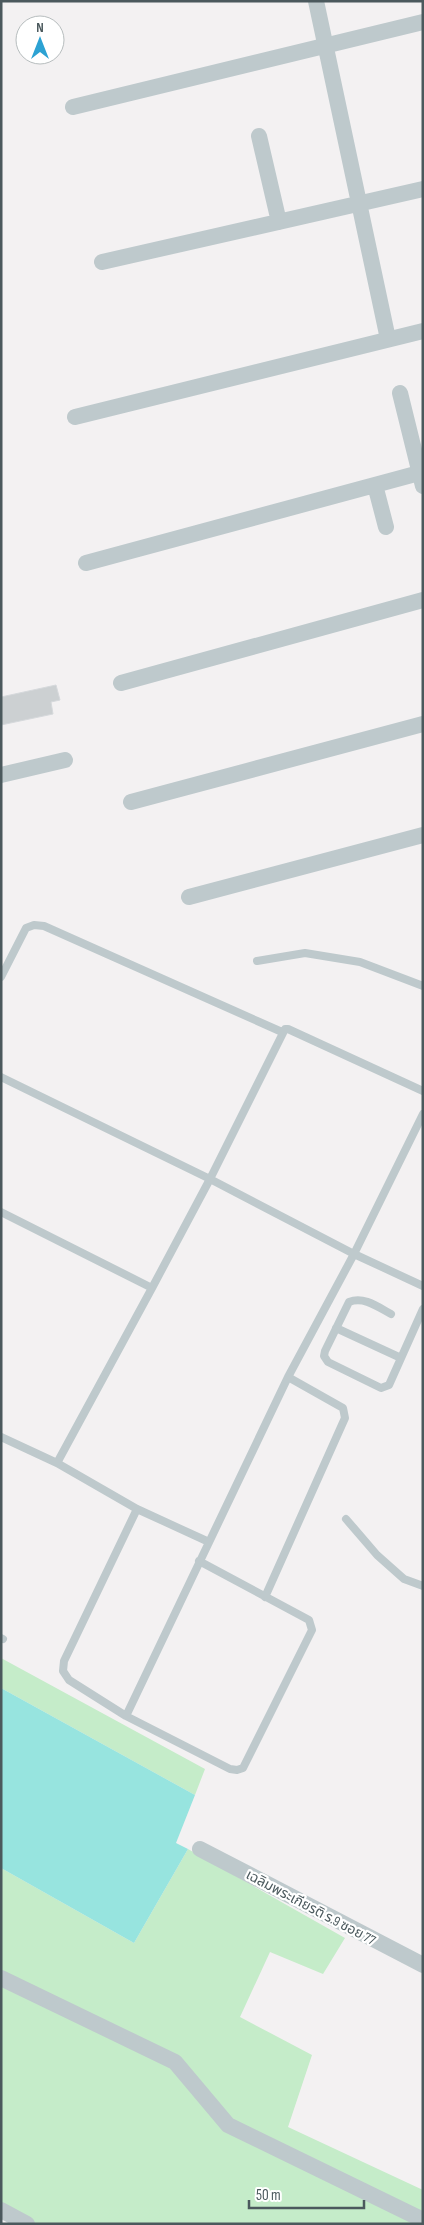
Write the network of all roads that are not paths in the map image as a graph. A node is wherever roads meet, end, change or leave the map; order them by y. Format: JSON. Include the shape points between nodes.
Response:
{"nodes":[{"id":1,"x":316,"y":1,"type":"edge"},
{"id":2,"x":423,"y":22,"type":"edge"},
{"id":3,"x":325,"y":46,"type":"junction"},
{"id":4,"x":73,"y":106,"type":"dead end"},
{"id":5,"x":259,"y":136,"type":"dead end"},
{"id":6,"x":423,"y":189,"type":"edge"},
{"id":7,"x":360,"y":203,"type":"junction"},
{"id":8,"x":279,"y":222,"type":"junction"},
{"id":9,"x":102,"y":262,"type":"dead end"},
{"id":10,"x":423,"y":331,"type":"edge"},
{"id":11,"x":388,"y":339,"type":"junction"},
{"id":12,"x":400,"y":393,"type":"dead end"},
{"id":13,"x":75,"y":417,"type":"dead end"},
{"id":14,"x":422,"y":477,"type":"edge"},
{"id":15,"x":375,"y":485,"type":"junction"},
{"id":16,"x":386,"y":527,"type":"dead end"},
{"id":17,"x":86,"y":563,"type":"dead end"},
{"id":18,"x":423,"y":600,"type":"edge"},
{"id":19,"x":121,"y":683,"type":"dead end"},
{"id":20,"x":423,"y":724,"type":"edge"},
{"id":21,"x":65,"y":760,"type":"dead end"},
{"id":22,"x":1,"y":774,"type":"edge"},
{"id":23,"x":131,"y":802,"type":"dead end"},
{"id":24,"x":423,"y":835,"type":"edge"},
{"id":25,"x":189,"y":897,"type":"dead end"},
{"id":26,"x":257,"y":961,"type":"dead end"},
{"id":27,"x":1,"y":977,"type":"edge"},
{"id":28,"x":423,"y":986,"type":"edge"},
{"id":29,"x":282,"y":1032,"type":"junction"},
{"id":30,"x":1,"y":1077,"type":"edge"},
{"id":31,"x":423,"y":1092,"type":"edge"},
{"id":32,"x":423,"y":1114,"type":"edge"},
{"id":33,"x":210,"y":1179,"type":"junction"},
{"id":34,"x":1,"y":1212,"type":"edge"},
{"id":35,"x":354,"y":1254,"type":"junction"},
{"id":36,"x":423,"y":1286,"type":"edge"},
{"id":37,"x":152,"y":1288,"type":"junction"},
{"id":38,"x":423,"y":1309,"type":"edge"},
{"id":39,"x":391,"y":1314,"type":"dead end"},
{"id":40,"x":336,"y":1328,"type":"junction"},
{"id":41,"x":401,"y":1358,"type":"junction"},
{"id":42,"x":288,"y":1377,"type":"junction"},
{"id":43,"x":1,"y":1438,"type":"edge"},
{"id":44,"x":57,"y":1463,"type":"junction"},
{"id":45,"x":137,"y":1509,"type":"junction"},
{"id":46,"x":346,"y":1519,"type":"dead end"},
{"id":47,"x":209,"y":1542,"type":"junction"},
{"id":48,"x":199,"y":1560,"type":"junction"},
{"id":49,"x":423,"y":1586,"type":"edge"},
{"id":50,"x":265,"y":1597,"type":"junction"},
{"id":51,"x":126,"y":1716,"type":"junction"},
{"id":52,"x":200,"y":1849,"type":"dead end"},
{"id":53,"x":423,"y":1965,"type":"edge"},
{"id":54,"x":1,"y":1978,"type":"edge"},
{"id":55,"x":1,"y":2210,"type":"edge"},
{"id":56,"x":423,"y":2220,"type":"edge"},
{"id":57,"x":27,"y":2224,"type":"edge"}],
"edges":[{"from":1,"to":3,"type":"street"},
{"from":2,"to":3,"type":"street"},
{"from":3,"to":4,"type":"street"},
{"from":3,"to":7,"type":"street"},
{"from":5,"to":8,"type":"street"},
{"from":6,"to":7,"type":"street"},
{"from":7,"to":8,"type":"street"},
{"from":7,"to":11,"type":"street"},
{"from":8,"to":9,"type":"street"},
{"from":10,"to":11,"type":"street"},
{"from":11,"to":13,"type":"street"},
{"from":12,"to":14,"type":"street"},
{"from":14,"to":15,"type":"street"},
{"from":15,"to":16,"type":"street"},
{"from":15,"to":17,"type":"street"},
{"from":18,"to":19,"type":"street"},
{"from":20,"to":23,"type":"street"},
{"from":21,"to":22,"type":"street"},
{"from":24,"to":25,"type":"street"},
{"from":26,"to":28,"type":"lane","via":[[314,954],[360,962]]},
{"from":27,"to":29,"type":"lane","via":[[26,928],[44,926]]},
{"from":29,"to":31,"type":"lane","via":[[288,1029]]},
{"from":29,"to":33,"type":"lane"},
{"from":30,"to":33,"type":"lane"},
{"from":32,"to":35,"type":"lane"},
{"from":33,"to":35,"type":"lane"},
{"from":33,"to":37,"type":"lane"},
{"from":34,"to":37,"type":"lane"},
{"from":35,"to":36,"type":"lane"},
{"from":35,"to":42,"type":"lane"},
{"from":37,"to":44,"type":"lane"},
{"from":38,"to":41,"type":"lane"},
{"from":39,"to":40,"type":"lane","via":[[366,1301],[355,1300],[349,1302]]},
{"from":40,"to":41,"type":"lane"},
{"from":40,"to":41,"type":"lane","via":[[325,1351],[328,1362],[381,1388],[389,1385]]},
{"from":42,"to":47,"type":"lane"},
{"from":42,"to":50,"type":"lane","via":[[343,1408],[345,1418]]},
{"from":43,"to":44,"type":"lane"},
{"from":44,"to":45,"type":"lane"},
{"from":45,"to":47,"type":"lane"},
{"from":45,"to":51,"type":"lane","via":[[64,1661],[63,1671],[69,1680]]},
{"from":46,"to":49,"type":"lane","via":[[377,1555],[404,1579]]},
{"from":47,"to":48,"type":"lane"},
{"from":48,"to":50,"type":"lane"},
{"from":48,"to":51,"type":"lane"},
{"from":50,"to":51,"type":"lane","via":[[309,1620],[312,1630],[243,1768],[230,1770]]},
{"from":52,"to":53,"type":"street","name":"เฉลิมพระเกียรติ ร.9 ซอย 77"},
{"from":54,"to":56,"type":"street","via":[[175,2062],[228,2125]]},
{"from":55,"to":57,"type":"street"}]}
